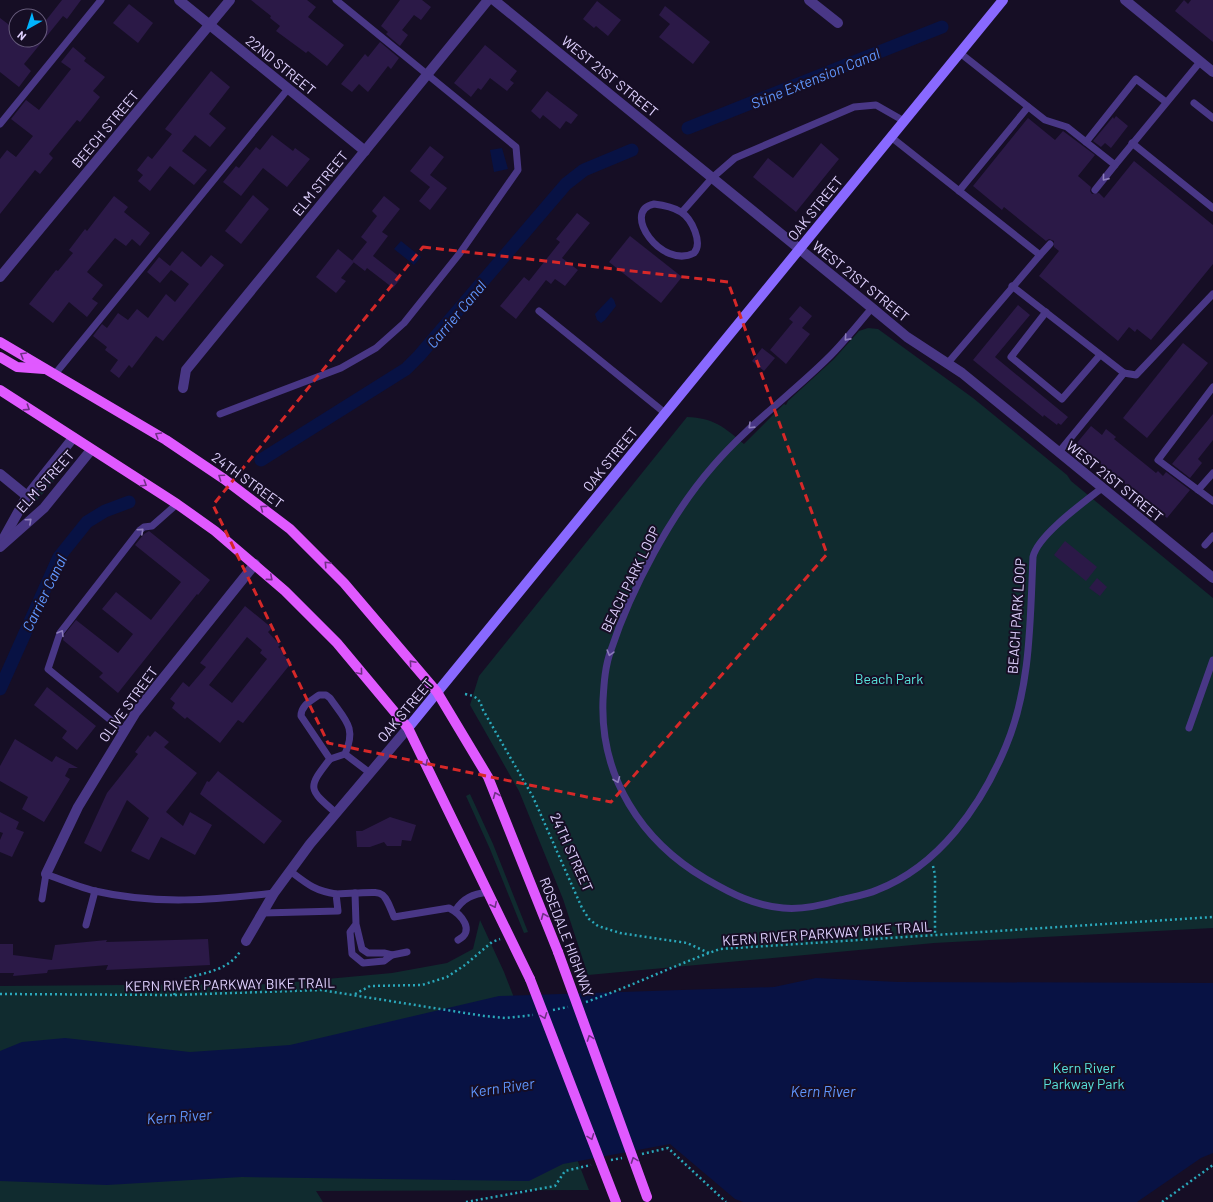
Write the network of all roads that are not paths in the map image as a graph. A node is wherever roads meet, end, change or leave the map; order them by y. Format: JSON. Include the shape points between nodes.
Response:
{"nodes":[{"id":1,"x":101,"y":0,"type":"edge"},
{"id":2,"x":179,"y":0,"type":"edge"},
{"id":3,"x":230,"y":0,"type":"edge"},
{"id":4,"x":336,"y":0,"type":"edge"},
{"id":5,"x":488,"y":0,"type":"edge"},
{"id":6,"x":494,"y":0,"type":"edge"},
{"id":7,"x":809,"y":0,"type":"edge"},
{"id":8,"x":1003,"y":0,"type":"edge"},
{"id":9,"x":1125,"y":0,"type":"edge"},
{"id":10,"x":838,"y":23,"type":"dead end"},
{"id":11,"x":210,"y":25,"type":"junction"},
{"id":12,"x":960,"y":53,"type":"junction"},
{"id":13,"x":1200,"y":62,"type":"junction"},
{"id":14,"x":1213,"y":72,"type":"edge"},
{"id":15,"x":427,"y":74,"type":"junction"},
{"id":16,"x":288,"y":89,"type":"junction"},
{"id":17,"x":1166,"y":102,"type":"junction"},
{"id":18,"x":1194,"y":103,"type":"dead end"},
{"id":19,"x":1028,"y":106,"type":"junction"},
{"id":20,"x":1213,"y":118,"type":"edge"},
{"id":21,"x":904,"y":121,"type":"junction"},
{"id":22,"x":0,"y":124,"type":"edge"},
{"id":23,"x":891,"y":137,"type":"junction"},
{"id":24,"x":1086,"y":142,"type":"junction"},
{"id":25,"x":1132,"y":143,"type":"junction"},
{"id":26,"x":364,"y":151,"type":"junction"},
{"id":27,"x":1115,"y":166,"type":"junction"},
{"id":28,"x":712,"y":178,"type":"junction"},
{"id":29,"x":1095,"y":190,"type":"dead end"},
{"id":30,"x":959,"y":191,"type":"junction"},
{"id":31,"x":1213,"y":208,"type":"edge"},
{"id":32,"x":682,"y":212,"type":"junction"},
{"id":33,"x":1050,"y":244,"type":"dead end"},
{"id":34,"x":799,"y":249,"type":"junction"},
{"id":35,"x":1040,"y":255,"type":"junction"},
{"id":36,"x":0,"y":276,"type":"edge"},
{"id":37,"x":1012,"y":286,"type":"junction"},
{"id":38,"x":1213,"y":294,"type":"edge"},
{"id":39,"x":872,"y":308,"type":"junction"},
{"id":40,"x":539,"y":311,"type":"dead end"},
{"id":41,"x":1046,"y":312,"type":"junction"},
{"id":42,"x":0,"y":342,"type":"edge"},
{"id":43,"x":1100,"y":355,"type":"junction"},
{"id":44,"x":0,"y":358,"type":"edge"},
{"id":45,"x":947,"y":364,"type":"junction"},
{"id":46,"x":50,"y":371,"type":"junction"},
{"id":47,"x":1124,"y":373,"type":"junction"},
{"id":48,"x":1213,"y":387,"type":"edge"},
{"id":49,"x":183,"y":388,"type":"dead end"},
{"id":50,"x":0,"y":390,"type":"edge"},
{"id":51,"x":665,"y":413,"type":"junction"},
{"id":52,"x":220,"y":414,"type":"dead end"},
{"id":53,"x":73,"y":438,"type":"junction"},
{"id":54,"x":91,"y":450,"type":"junction"},
{"id":55,"x":1059,"y":452,"type":"junction"},
{"id":56,"x":1213,"y":472,"type":"edge"},
{"id":57,"x":0,"y":474,"type":"edge"},
{"id":58,"x":1102,"y":488,"type":"junction"},
{"id":59,"x":1198,"y":490,"type":"junction"},
{"id":60,"x":27,"y":496,"type":"junction"},
{"id":61,"x":1213,"y":501,"type":"edge"},
{"id":62,"x":177,"y":504,"type":"junction"},
{"id":63,"x":1213,"y":536,"type":"edge"},
{"id":64,"x":1205,"y":545,"type":"dead end"},
{"id":65,"x":0,"y":546,"type":"edge"},
{"id":66,"x":255,"y":564,"type":"junction"},
{"id":67,"x":1213,"y":578,"type":"edge"},
{"id":68,"x":1213,"y":660,"type":"edge"},
{"id":69,"x":437,"y":692,"type":"junction"},
{"id":70,"x":408,"y":728,"type":"junction"},
{"id":71,"x":1189,"y":728,"type":"dead end"},
{"id":72,"x":124,"y":731,"type":"junction"},
{"id":73,"x":346,"y":754,"type":"junction"},
{"id":74,"x":330,"y":759,"type":"junction"},
{"id":75,"x":370,"y":773,"type":"junction"},
{"id":76,"x":336,"y":813,"type":"junction"},
{"id":77,"x":290,"y":871,"type":"junction"},
{"id":78,"x":46,"y":874,"type":"junction"},
{"id":79,"x":95,"y":891,"type":"junction"},
{"id":80,"x":488,"y":892,"type":"junction"},
{"id":81,"x":274,"y":893,"type":"junction"},
{"id":82,"x":355,"y":893,"type":"junction"},
{"id":83,"x":336,"y":894,"type":"junction"},
{"id":84,"x":42,"y":899,"type":"dead end"},
{"id":85,"x":455,"y":911,"type":"junction"},
{"id":86,"x":263,"y":913,"type":"junction"},
{"id":87,"x":356,"y":924,"type":"junction"},
{"id":88,"x":86,"y":925,"type":"dead end"},
{"id":89,"x":458,"y":940,"type":"dead end"},
{"id":90,"x":246,"y":941,"type":"road end"},
{"id":91,"x":407,"y":952,"type":"dead end"},
{"id":92,"x":392,"y":955,"type":"junction"},
{"id":93,"x":648,"y":1199,"type":"edge"},
{"id":94,"x":616,"y":1202,"type":"edge"}],
"edges":[{"from":1,"to":22,"type":"lane"},
{"from":2,"to":11,"type":"street","name":"22ND STREET"},
{"from":3,"to":11,"type":"street","name":"BEECH STREET"},
{"from":4,"to":15,"type":"lane"},
{"from":5,"to":15,"type":"street","name":"ELM STREET"},
{"from":6,"to":28,"type":"street","name":"WEST 21ST STREET"},
{"from":7,"to":10,"type":"street"},
{"from":8,"to":12,"type":"main road","name":"OAK STREET"},
{"from":9,"to":13,"type":"street"},
{"from":11,"to":16,"type":"street","name":"22ND STREET"},
{"from":11,"to":36,"type":"street","name":"BEECH STREET"},
{"from":12,"to":19,"type":"lane"},
{"from":12,"to":21,"type":"main road","name":"OAK STREET"},
{"from":13,"to":14,"type":"street"},
{"from":13,"to":17,"type":"lane"},
{"from":15,"to":26,"type":"street","name":"ELM STREET"},
{"from":15,"to":52,"type":"lane","via":[[516,147],[518,170],[460,253],[404,322],[376,348],[341,368]]},
{"from":16,"to":26,"type":"street","name":"22ND STREET"},
{"from":16,"to":46,"type":"lane"},
{"from":17,"to":24,"type":"lane","via":[[1136,79]]},
{"from":17,"to":25,"type":"lane"},
{"from":18,"to":20,"type":"lane"},
{"from":19,"to":24,"type":"lane","via":[[1045,120],[1067,127]]},
{"from":19,"to":30,"type":"lane"},
{"from":21,"to":23,"type":"main road","name":"OAK STREET"},
{"from":21,"to":28,"type":"lane","via":[[876,105],[854,107],[735,158]]},
{"from":23,"to":30,"type":"lane"},
{"from":23,"to":34,"type":"main road","name":"OAK STREET"},
{"from":24,"to":27,"type":"lane"},
{"from":25,"to":27,"type":"lane"},
{"from":25,"to":31,"type":"lane"},
{"from":26,"to":49,"type":"street","name":"ELM STREET","via":[[186,370]]},
{"from":27,"to":29,"type":"lane","one_way":true},
{"from":28,"to":32,"type":"lane"},
{"from":28,"to":34,"type":"street","name":"WEST 21ST STREET"},
{"from":30,"to":35,"type":"lane"},
{"from":32,"to":32,"type":"lane","via":[[666,206],[647,205],[641,218],[647,236],[674,256],[691,255],[698,249],[691,224]]},
{"from":33,"to":35,"type":"lane"},
{"from":34,"to":39,"type":"street","name":"WEST 21ST STREET"},
{"from":34,"to":51,"type":"main road","name":"OAK STREET"},
{"from":35,"to":37,"type":"lane"},
{"from":37,"to":41,"type":"lane"},
{"from":37,"to":45,"type":"lane"},
{"from":38,"to":47,"type":"lane","via":[[1136,376]]},
{"from":39,"to":45,"type":"street","name":"WEST 21ST STREET","via":[[907,337]]},
{"from":39,"to":58,"type":"lane","name":"BEACH PARK LOOP","one_way":true,"via":[[828,358],[752,426],[712,466],[678,510],[627,608],[612,647],[604,680],[602,718],[616,780],[630,808],[658,843],[694,872],[747,901],[786,909],[822,905],[876,891],[904,877],[940,851],[962,823],[986,785],[1006,746],[1021,701],[1029,650],[1033,557],[1036,547],[1048,533]]},
{"from":40,"to":51,"type":"lane"},
{"from":41,"to":43,"type":"lane"},
{"from":41,"to":43,"type":"lane","via":[[1012,357],[1062,399]]},
{"from":46,"to":42,"type":"main road","name":"24TH STREET","one_way":true},
{"from":43,"to":47,"type":"lane"},
{"from":44,"to":46,"type":"main road","via":[[17,367]]},
{"from":45,"to":55,"type":"street","name":"WEST 21ST STREET"},
{"from":69,"to":46,"type":"main road","name":"24TH STREET","one_way":true,"via":[[344,583],[307,544],[275,517],[172,444]]},
{"from":47,"to":55,"type":"lane"},
{"from":48,"to":59,"type":"lane","via":[[1158,460]]},
{"from":50,"to":53,"type":"main road","one_way":true},
{"from":51,"to":69,"type":"main road","name":"OAK STREET"},
{"from":53,"to":54,"type":"main road"},
{"from":53,"to":60,"type":"street","name":"ELM STREET"},
{"from":54,"to":62,"type":"main road","one_way":true},
{"from":65,"to":54,"type":"street","name":"ELM STREET","one_way":true,"via":[[44,508]]},
{"from":55,"to":58,"type":"street","name":"WEST 21ST STREET"},
{"from":56,"to":59,"type":"lane"},
{"from":57,"to":60,"type":"street"},
{"from":58,"to":67,"type":"street","name":"WEST 21ST STREET"},
{"from":59,"to":61,"type":"lane"},
{"from":60,"to":65,"type":"street","name":"ELM STREET"},
{"from":62,"to":66,"type":"main road"},
{"from":72,"to":62,"type":"lane","one_way":true,"via":[[48,670],[60,633],[140,530],[152,526]]},
{"from":63,"to":64,"type":"lane"},
{"from":66,"to":70,"type":"main road","one_way":true,"via":[[337,643]]},
{"from":66,"to":72,"type":"street","name":"OLIVE STREET","via":[[136,712]]},
{"from":68,"to":71,"type":"lane"},
{"from":69,"to":70,"type":"main road","name":"OAK STREET"},
{"from":93,"to":69,"type":"main road","name":"ROSEDALE HIGHWAY","one_way":true,"bridge":true,"via":[[558,952],[488,777]]},
{"from":70,"to":75,"type":"street","name":"OAK STREET"},
{"from":70,"to":80,"type":"main road","one_way":true},
{"from":72,"to":78,"type":"street","name":"OLIVE STREET","via":[[78,806]]},
{"from":73,"to":74,"type":"lane"},
{"from":73,"to":74,"type":"lane","via":[[351,741],[350,728],[346,727],[334,711],[330,698],[319,695],[305,705],[301,710],[301,716],[312,726]]},
{"from":73,"to":75,"type":"lane"},
{"from":74,"to":76,"type":"lane","via":[[313,780],[313,788],[317,797]]},
{"from":75,"to":76,"type":"street","name":"OAK STREET"},
{"from":76,"to":77,"type":"street","name":"OAK STREET"},
{"from":77,"to":81,"type":"street","name":"OAK STREET"},
{"from":77,"to":83,"type":"lane","via":[[320,891]]},
{"from":78,"to":79,"type":"lane"},
{"from":78,"to":84,"type":"lane"},
{"from":79,"to":81,"type":"lane","via":[[137,898],[182,901]]},
{"from":79,"to":88,"type":"lane"},
{"from":80,"to":85,"type":"lane","via":[[473,894]]},
{"from":80,"to":94,"type":"main road","one_way":true,"bridge":true,"via":[[530,979]]},
{"from":81,"to":86,"type":"street","name":"OAK STREET"},
{"from":82,"to":83,"type":"lane"},
{"from":82,"to":85,"type":"lane","via":[[380,892],[386,896],[394,917],[449,908]]},
{"from":82,"to":87,"type":"lane"},
{"from":83,"to":86,"type":"lane","via":[[338,911]]},
{"from":85,"to":89,"type":"lane","via":[[464,919],[466,925],[463,938]]},
{"from":86,"to":90,"type":"street","name":"OAK STREET"},
{"from":87,"to":92,"type":"lane","via":[[362,948],[368,953]]},
{"from":87,"to":92,"type":"lane","via":[[350,932],[350,943],[352,954],[357,959],[363,963],[372,963],[384,961]]},
{"from":91,"to":92,"type":"lane"}]}
